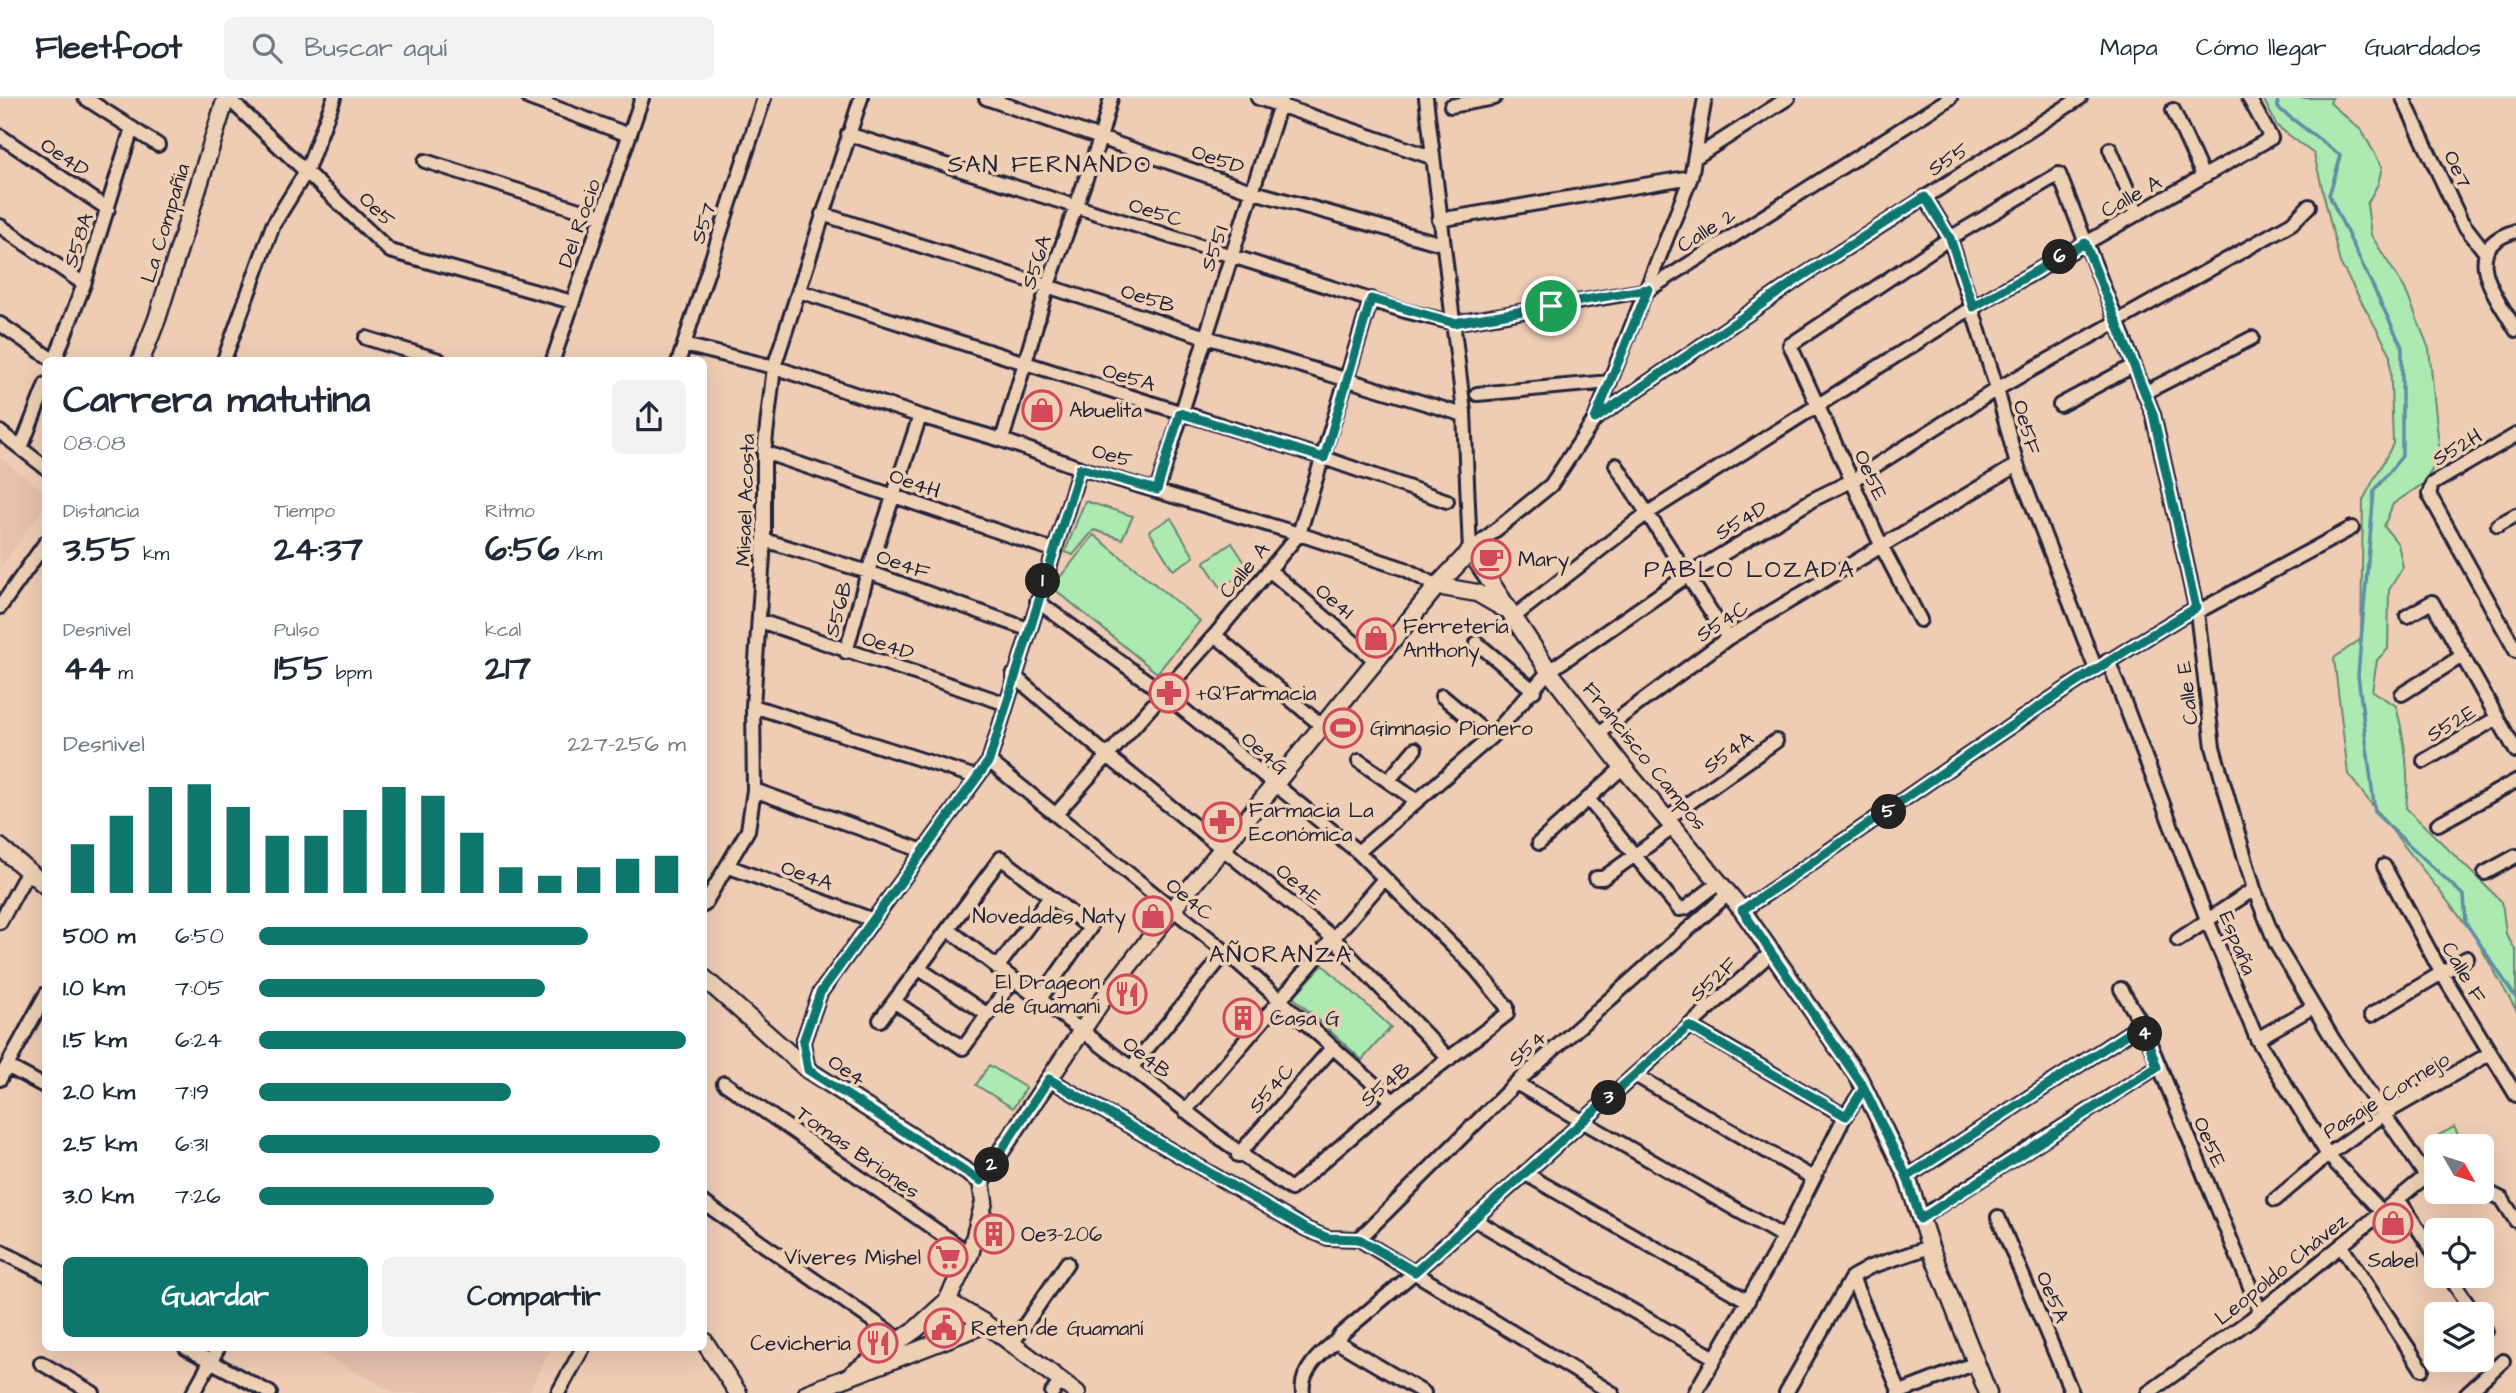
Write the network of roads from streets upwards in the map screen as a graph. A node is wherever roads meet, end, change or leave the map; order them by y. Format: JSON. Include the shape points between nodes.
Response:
{"nodes":[{"id":1,"x":85,"y":98,"type":"edge"},
{"id":2,"x":227,"y":98,"type":"edge"},
{"id":3,"x":334,"y":98,"type":"edge"},
{"id":4,"x":529,"y":98,"type":"edge"},
{"id":5,"x":642,"y":98,"type":"edge"},
{"id":6,"x":764,"y":98,"type":"edge"},
{"id":7,"x":861,"y":98,"type":"edge"},
{"id":8,"x":986,"y":98,"type":"edge"},
{"id":9,"x":1111,"y":98,"type":"edge"},
{"id":10,"x":1258,"y":98,"type":"edge"},
{"id":11,"x":1426,"y":98,"type":"edge"},
{"id":12,"x":1494,"y":98,"type":"edge"},
{"id":13,"x":1705,"y":98,"type":"edge"},
{"id":14,"x":1788,"y":98,"type":"edge"},
{"id":15,"x":1950,"y":98,"type":"edge"},
{"id":16,"x":2080,"y":98,"type":"edge"},
{"id":17,"x":2249,"y":98,"type":"edge"},
{"id":18,"x":2403,"y":98,"type":"edge"},
{"id":19,"x":1281,"y":102,"type":"edge"},
{"id":20,"x":1451,"y":106,"type":"dead end"},
{"id":21,"x":2173,"y":110,"type":"dead end"},
{"id":22,"x":132,"y":128,"type":"junction"},
{"id":23,"x":848,"y":134,"type":"junction"},
{"id":24,"x":629,"y":135,"type":"junction"},
{"id":25,"x":0,"y":136,"type":"edge"},
{"id":26,"x":1100,"y":139,"type":"junction"},
{"id":27,"x":158,"y":145,"type":"dead end"},
{"id":28,"x":2110,"y":149,"type":"dead end"},
{"id":29,"x":1431,"y":157,"type":"junction"},
{"id":30,"x":1696,"y":158,"type":"junction"},
{"id":31,"x":425,"y":162,"type":"dead end"},
{"id":32,"x":307,"y":170,"type":"junction"},
{"id":33,"x":2203,"y":176,"type":"junction"},
{"id":34,"x":1690,"y":177,"type":"junction"},
{"id":35,"x":1254,"y":192,"type":"junction"},
{"id":36,"x":1925,"y":197,"type":"junction"},
{"id":37,"x":1075,"y":205,"type":"junction"},
{"id":38,"x":2309,"y":206,"type":"dead end"},
{"id":39,"x":108,"y":209,"type":"junction"},
{"id":40,"x":822,"y":214,"type":"junction"},
{"id":41,"x":2138,"y":214,"type":"junction"},
{"id":42,"x":601,"y":216,"type":"junction"},
{"id":43,"x":1439,"y":220,"type":"junction"},
{"id":44,"x":0,"y":226,"type":"edge"},
{"id":45,"x":2516,"y":231,"type":"edge"},
{"id":46,"x":1950,"y":238,"type":"junction"},
{"id":47,"x":2085,"y":243,"type":"junction"},
{"id":48,"x":1441,"y":244,"type":"junction"},
{"id":49,"x":2485,"y":252,"type":"junction"},
{"id":50,"x":1231,"y":256,"type":"junction"},
{"id":51,"x":84,"y":285,"type":"junction"},
{"id":52,"x":1048,"y":285,"type":"junction"},
{"id":53,"x":1648,"y":289,"type":"junction"},
{"id":54,"x":799,"y":291,"type":"junction"},
{"id":55,"x":1371,"y":299,"type":"junction"},
{"id":56,"x":572,"y":302,"type":"junction"},
{"id":57,"x":1973,"y":307,"type":"junction"},
{"id":58,"x":1454,"y":323,"type":"junction"},
{"id":59,"x":2115,"y":323,"type":"junction"},
{"id":60,"x":0,"y":324,"type":"edge"},
{"id":61,"x":2516,"y":330,"type":"edge"},
{"id":62,"x":1206,"y":337,"type":"junction"},
{"id":63,"x":366,"y":338,"type":"dead end"},
{"id":64,"x":2252,"y":338,"type":"dead end"},
{"id":65,"x":684,"y":345,"type":"junction"},
{"id":66,"x":50,"y":357,"type":"edge"},
{"id":67,"x":55,"y":357,"type":"edge"},
{"id":68,"x":142,"y":357,"type":"edge"},
{"id":69,"x":225,"y":357,"type":"edge"},
{"id":70,"x":429,"y":357,"type":"edge"},
{"id":71,"x":554,"y":357,"type":"edge"},
{"id":72,"x":681,"y":357,"type":"edge"},
{"id":73,"x":1026,"y":366,"type":"junction"},
{"id":74,"x":2133,"y":366,"type":"junction"},
{"id":75,"x":774,"y":367,"type":"junction"},
{"id":76,"x":1347,"y":378,"type":"junction"},
{"id":77,"x":1610,"y":382,"type":"junction"},
{"id":78,"x":1997,"y":389,"type":"junction"},
{"id":79,"x":2144,"y":393,"type":"junction"},
{"id":80,"x":42,"y":394,"type":"edge"},
{"id":81,"x":1477,"y":394,"type":"dead end"},
{"id":82,"x":2060,"y":405,"type":"dead end"},
{"id":83,"x":1818,"y":408,"type":"junction"},
{"id":84,"x":1180,"y":413,"type":"junction"},
{"id":85,"x":1464,"y":415,"type":"junction"},
{"id":86,"x":920,"y":416,"type":"junction"},
{"id":87,"x":1595,"y":419,"type":"junction"},
{"id":88,"x":0,"y":432,"type":"edge"},
{"id":89,"x":2516,"y":435,"type":"edge"},
{"id":90,"x":1002,"y":440,"type":"junction"},
{"id":91,"x":21,"y":448,"type":"junction"},
{"id":92,"x":764,"y":452,"type":"junction"},
{"id":93,"x":1324,"y":458,"type":"junction"},
{"id":94,"x":42,"y":465,"type":"edge"},
{"id":95,"x":1616,"y":465,"type":"dead end"},
{"id":96,"x":2017,"y":465,"type":"junction"},
{"id":97,"x":1080,"y":468,"type":"junction"},
{"id":98,"x":1853,"y":480,"type":"junction"},
{"id":99,"x":1157,"y":490,"type":"junction"},
{"id":100,"x":892,"y":496,"type":"junction"},
{"id":101,"x":1447,"y":501,"type":"dead end"},
{"id":102,"x":1646,"y":514,"type":"junction"},
{"id":103,"x":2516,"y":515,"type":"edge"},
{"id":104,"x":2498,"y":525,"type":"dead end"},
{"id":105,"x":2352,"y":528,"type":"dead end"},
{"id":106,"x":1298,"y":534,"type":"junction"},
{"id":107,"x":764,"y":540,"type":"junction"},
{"id":108,"x":1882,"y":547,"type":"junction"},
{"id":109,"x":42,"y":548,"type":"edge"},
{"id":110,"x":1053,"y":551,"type":"junction"},
{"id":111,"x":1470,"y":551,"type":"junction"},
{"id":112,"x":1269,"y":570,"type":"junction"},
{"id":113,"x":867,"y":572,"type":"junction"},
{"id":114,"x":1688,"y":575,"type":"junction"},
{"id":115,"x":1437,"y":586,"type":"junction"},
{"id":116,"x":1037,"y":601,"type":"junction"},
{"id":117,"x":0,"y":607,"type":"edge"},
{"id":118,"x":2196,"y":610,"type":"junction"},
{"id":119,"x":1509,"y":615,"type":"junction"},
{"id":120,"x":2407,"y":616,"type":"dead end"},
{"id":121,"x":1920,"y":620,"type":"dead end"},
{"id":122,"x":760,"y":621,"type":"junction"},
{"id":123,"x":1028,"y":629,"type":"junction"},
{"id":124,"x":1215,"y":635,"type":"junction"},
{"id":125,"x":1728,"y":638,"type":"junction"},
{"id":126,"x":1477,"y":643,"type":"dead end"},
{"id":127,"x":846,"y":652,"type":"junction"},
{"id":128,"x":2516,"y":652,"type":"edge"},
{"id":129,"x":2462,"y":656,"type":"junction"},
{"id":130,"x":2108,"y":660,"type":"junction"},
{"id":131,"x":1376,"y":661,"type":"junction"},
{"id":132,"x":2095,"y":667,"type":"junction"},
{"id":133,"x":1549,"y":671,"type":"junction"},
{"id":134,"x":1013,"y":675,"type":"junction"},
{"id":135,"x":1534,"y":691,"type":"junction"},
{"id":136,"x":1163,"y":693,"type":"junction"},
{"id":137,"x":2402,"y":694,"type":"dead end"},
{"id":138,"x":1442,"y":696,"type":"dead end"},
{"id":139,"x":1004,"y":703,"type":"junction"},
{"id":140,"x":753,"y":706,"type":"junction"},
{"id":141,"x":2497,"y":718,"type":"junction"},
{"id":142,"x":1322,"y":726,"type":"junction"},
{"id":143,"x":1599,"y":733,"type":"junction"},
{"id":144,"x":1491,"y":737,"type":"junction"},
{"id":145,"x":1776,"y":741,"type":"dead end"},
{"id":146,"x":1415,"y":749,"type":"dead end"},
{"id":147,"x":2516,"y":751,"type":"edge"},
{"id":148,"x":1109,"y":757,"type":"junction"},
{"id":149,"x":989,"y":761,"type":"junction"},
{"id":150,"x":1359,"y":761,"type":"dead end"},
{"id":151,"x":2424,"y":761,"type":"dead end"},
{"id":152,"x":1623,"y":767,"type":"junction"},
{"id":153,"x":976,"y":777,"type":"junction"},
{"id":154,"x":1388,"y":781,"type":"junction"},
{"id":155,"x":2516,"y":781,"type":"edge"},
{"id":156,"x":1274,"y":785,"type":"junction"},
{"id":157,"x":754,"y":790,"type":"junction"},
{"id":158,"x":1589,"y":800,"type":"junction"},
{"id":159,"x":1417,"y":801,"type":"junction"},
{"id":160,"x":1056,"y":814,"type":"junction"},
{"id":161,"x":1671,"y":822,"type":"junction"},
{"id":162,"x":2438,"y":824,"type":"dead end"},
{"id":163,"x":1539,"y":843,"type":"dead end"},
{"id":164,"x":0,"y":847,"type":"edge"},
{"id":165,"x":1224,"y":847,"type":"junction"},
{"id":166,"x":923,"y":851,"type":"junction"},
{"id":167,"x":1358,"y":852,"type":"junction"},
{"id":168,"x":1634,"y":853,"type":"junction"},
{"id":169,"x":2516,"y":856,"type":"edge"},
{"id":170,"x":727,"y":866,"type":"junction"},
{"id":171,"x":2384,"y":866,"type":"dead end"},
{"id":172,"x":28,"y":871,"type":"junction"},
{"id":173,"x":2485,"y":873,"type":"dead end"},
{"id":174,"x":1595,"y":878,"type":"dead end"},
{"id":175,"x":1384,"y":879,"type":"junction"},
{"id":176,"x":42,"y":883,"type":"edge"},
{"id":177,"x":1725,"y":888,"type":"junction"},
{"id":178,"x":2254,"y":889,"type":"junction"},
{"id":179,"x":1049,"y":898,"type":"junction"},
{"id":180,"x":707,"y":900,"type":"edge"},
{"id":181,"x":1172,"y":910,"type":"junction"},
{"id":182,"x":1742,"y":910,"type":"junction"},
{"id":183,"x":873,"y":920,"type":"junction"},
{"id":184,"x":0,"y":922,"type":"edge"},
{"id":185,"x":2208,"y":922,"type":"junction"},
{"id":186,"x":948,"y":929,"type":"junction"},
{"id":187,"x":1332,"y":937,"type":"junction"},
{"id":188,"x":2178,"y":940,"type":"dead end"},
{"id":189,"x":1773,"y":951,"type":"junction"},
{"id":190,"x":1226,"y":952,"type":"junction"},
{"id":191,"x":2467,"y":958,"type":"dead end"},
{"id":192,"x":918,"y":968,"type":"junction"},
{"id":193,"x":998,"y":968,"type":"junction"},
{"id":194,"x":2441,"y":972,"type":"junction"},
{"id":195,"x":1014,"y":979,"type":"junction"},
{"id":196,"x":707,"y":981,"type":"edge"},
{"id":197,"x":2122,"y":989,"type":"dead end"},
{"id":198,"x":1280,"y":998,"type":"junction"},
{"id":199,"x":1039,"y":1000,"type":"junction"},
{"id":200,"x":42,"y":1001,"type":"edge"},
{"id":201,"x":895,"y":1002,"type":"junction"},
{"id":202,"x":2313,"y":1007,"type":"junction"},
{"id":203,"x":1507,"y":1014,"type":"joint"},
{"id":204,"x":988,"y":1015,"type":"junction"},
{"id":205,"x":2371,"y":1015,"type":"dead end"},
{"id":206,"x":880,"y":1020,"type":"dead end"},
{"id":207,"x":2142,"y":1024,"type":"junction"},
{"id":208,"x":1689,"y":1026,"type":"junction"},
{"id":209,"x":1081,"y":1031,"type":"junction"},
{"id":210,"x":2257,"y":1039,"type":"junction"},
{"id":211,"x":1333,"y":1047,"type":"junction"},
{"id":212,"x":2489,"y":1054,"type":"junction"},
{"id":213,"x":1449,"y":1059,"type":"junction"},
{"id":214,"x":7,"y":1066,"type":"junction"},
{"id":215,"x":2157,"y":1067,"type":"junction"},
{"id":216,"x":1131,"y":1068,"type":"junction"},
{"id":217,"x":808,"y":1070,"type":"junction"},
{"id":218,"x":1635,"y":1074,"type":"junction"},
{"id":219,"x":0,"y":1079,"type":"edge"},
{"id":220,"x":1049,"y":1079,"type":"junction"},
{"id":221,"x":724,"y":1083,"type":"dead end"},
{"id":222,"x":1516,"y":1083,"type":"junction"},
{"id":223,"x":42,"y":1085,"type":"edge"},
{"id":224,"x":1864,"y":1088,"type":"junction"},
{"id":225,"x":2516,"y":1095,"type":"edge"},
{"id":226,"x":1393,"y":1101,"type":"junction"},
{"id":227,"x":1185,"y":1111,"type":"junction"},
{"id":228,"x":2386,"y":1113,"type":"junction"},
{"id":229,"x":1846,"y":1116,"type":"junction"},
{"id":230,"x":1582,"y":1121,"type":"junction"},
{"id":231,"x":1238,"y":1155,"type":"junction"},
{"id":232,"x":2328,"y":1155,"type":"junction"},
{"id":233,"x":2424,"y":1167,"type":"edge"},
{"id":234,"x":1524,"y":1173,"type":"junction"},
{"id":235,"x":1907,"y":1177,"type":"junction"},
{"id":236,"x":1813,"y":1178,"type":"junction"},
{"id":237,"x":981,"y":1181,"type":"junction"},
{"id":238,"x":2424,"y":1182,"type":"edge"},
{"id":239,"x":1291,"y":1189,"type":"joint"},
{"id":240,"x":2494,"y":1195,"type":"edge"},
{"id":241,"x":2275,"y":1200,"type":"dead end"},
{"id":242,"x":2399,"y":1200,"type":"junction"},
{"id":243,"x":707,"y":1205,"type":"edge"},
{"id":244,"x":2382,"y":1212,"type":"junction"},
{"id":245,"x":1998,"y":1217,"type":"dead end"},
{"id":246,"x":1473,"y":1219,"type":"junction"},
{"id":247,"x":1920,"y":1219,"type":"junction"},
{"id":248,"x":2516,"y":1221,"type":"edge"},
{"id":249,"x":1784,"y":1237,"type":"junction"},
{"id":250,"x":2424,"y":1238,"type":"edge"},
{"id":251,"x":1359,"y":1239,"type":"junction"},
{"id":252,"x":2341,"y":1246,"type":"junction"},
{"id":253,"x":1930,"y":1247,"type":"junction"},
{"id":254,"x":0,"y":1251,"type":"edge"},
{"id":255,"x":970,"y":1254,"type":"junction"},
{"id":256,"x":1067,"y":1263,"type":"dead end"},
{"id":257,"x":42,"y":1272,"type":"edge"},
{"id":258,"x":1415,"y":1272,"type":"junction"},
{"id":259,"x":1852,"y":1277,"type":"junction"},
{"id":260,"x":947,"y":1301,"type":"junction"},
{"id":261,"x":1748,"y":1301,"type":"junction"},
{"id":262,"x":2260,"y":1311,"type":"junction"},
{"id":263,"x":986,"y":1324,"type":"junction"},
{"id":264,"x":915,"y":1330,"type":"junction"},
{"id":265,"x":900,"y":1339,"type":"junction"},
{"id":266,"x":1338,"y":1341,"type":"junction"},
{"id":267,"x":1012,"y":1344,"type":"junction"},
{"id":268,"x":707,"y":1346,"type":"edge"},
{"id":269,"x":927,"y":1347,"type":"junction"},
{"id":270,"x":192,"y":1351,"type":"edge"},
{"id":271,"x":216,"y":1351,"type":"edge"},
{"id":272,"x":581,"y":1351,"type":"edge"},
{"id":273,"x":1715,"y":1358,"type":"junction"},
{"id":274,"x":211,"y":1360,"type":"junction"},
{"id":275,"x":2503,"y":1361,"type":"dead end"},
{"id":276,"x":41,"y":1363,"type":"dead end"},
{"id":277,"x":1976,"y":1363,"type":"junction"},
{"id":278,"x":2421,"y":1370,"type":"dead end"},
{"id":279,"x":853,"y":1373,"type":"junction"},
{"id":280,"x":1056,"y":1387,"type":"edge"},
{"id":281,"x":93,"y":1393,"type":"edge"},
{"id":282,"x":193,"y":1393,"type":"edge"},
{"id":283,"x":271,"y":1393,"type":"edge"},
{"id":284,"x":558,"y":1393,"type":"edge"},
{"id":285,"x":738,"y":1393,"type":"edge"},
{"id":286,"x":807,"y":1393,"type":"edge"},
{"id":287,"x":1077,"y":1393,"type":"edge"},
{"id":288,"x":1303,"y":1393,"type":"edge"},
{"id":289,"x":1424,"y":1393,"type":"edge"},
{"id":290,"x":1612,"y":1393,"type":"edge"},
{"id":291,"x":1695,"y":1393,"type":"edge"},
{"id":292,"x":1786,"y":1393,"type":"edge"},
{"id":293,"x":1899,"y":1393,"type":"edge"},
{"id":294,"x":1988,"y":1393,"type":"edge"},
{"id":295,"x":2072,"y":1393,"type":"edge"},
{"id":296,"x":2148,"y":1393,"type":"edge"},
{"id":297,"x":2468,"y":1393,"type":"edge"}],
"edges":[{"from":1,"to":22,"type":"street"},
{"from":2,"to":32,"type":"street","name":"Oe5"},
{"from":2,"to":68,"type":"street","name":"La Compañia"},
{"from":3,"to":32,"type":"street"},
{"from":4,"to":24,"type":"street"},
{"from":5,"to":24,"type":"street","name":"Del Rocio"},
{"from":6,"to":65,"type":"street","name":"S57"},
{"from":7,"to":23,"type":"street","name":"Misael Acosta"},
{"from":8,"to":26,"type":"street","name":"Oe5D"},
{"from":9,"to":26,"type":"street","name":"S56A"},
{"from":10,"to":19,"type":"street"},
{"from":11,"to":29,"type":"street","name":"Francisco Campos"},
{"from":12,"to":20,"type":"street"},
{"from":13,"to":30,"type":"street"},
{"from":14,"to":30,"type":"street"},
{"from":15,"to":53,"type":"street","name":"Calle 2"},
{"from":16,"to":36,"type":"street","name":"S55"},
{"from":17,"to":33,"type":"street","name":"Calle A","via":[[2271,138]]},
{"from":18,"to":49,"type":"street","name":"Oe7","via":[[2461,221]]},
{"from":19,"to":29,"type":"street"},
{"from":19,"to":35,"type":"street","name":"S55I"},
{"from":21,"to":33,"type":"street"},
{"from":22,"to":27,"type":"street"},
{"from":22,"to":39,"type":"street","name":"S58A"},
{"from":23,"to":37,"type":"street","name":"Oe5C"},
{"from":23,"to":40,"type":"street","name":"Misael Acosta"},
{"from":24,"to":42,"type":"street","name":"Del Rocio"},
{"from":25,"to":39,"type":"street","name":"Oe4D"},
{"from":26,"to":35,"type":"street","name":"Oe5D"},
{"from":26,"to":37,"type":"street","name":"S56A"},
{"from":28,"to":41,"type":"street"},
{"from":29,"to":43,"type":"street","name":"Francisco Campos"},
{"from":30,"to":34,"type":"street"},
{"from":31,"to":42,"type":"street"},
{"from":32,"to":56,"type":"street","name":"Oe5","via":[[390,251]]},
{"from":32,"to":69,"type":"street","via":[[273,226]]},
{"from":33,"to":41,"type":"street","name":"Calle A"},
{"from":34,"to":43,"type":"street"},
{"from":34,"to":53,"type":"street"},
{"from":35,"to":48,"type":"street","name":"Oe5D"},
{"from":35,"to":50,"type":"street","name":"S55I"},
{"from":36,"to":46,"type":"street","name":"Oe5F"},
{"from":36,"to":87,"type":"street","name":"S55"},
{"from":37,"to":50,"type":"street","name":"Oe5C"},
{"from":37,"to":52,"type":"street","name":"S56A"},
{"from":38,"to":59,"type":"street","name":"S54D","via":[[2292,223]]},
{"from":39,"to":51,"type":"street","name":"S58A"},
{"from":40,"to":52,"type":"street","name":"Oe5B"},
{"from":40,"to":54,"type":"street","name":"Misael Acosta"},
{"from":41,"to":47,"type":"street","name":"Calle A"},
{"from":42,"to":56,"type":"street","name":"Del Rocio"},
{"from":43,"to":48,"type":"street","name":"Francisco Campos"},
{"from":44,"to":51,"type":"street"},
{"from":45,"to":49,"type":"street"},
{"from":46,"to":47,"type":"street","name":"Calle E","via":[[2059,174]]},
{"from":46,"to":57,"type":"street","name":"Oe5F"},
{"from":46,"to":83,"type":"street","name":"Oe5E","via":[[1790,345]]},
{"from":47,"to":57,"type":"street","name":"Calle A"},
{"from":47,"to":59,"type":"street","name":"Calle E"},
{"from":48,"to":58,"type":"street","name":"Francisco Campos"},
{"from":49,"to":61,"type":"street","name":"Oe7","via":[[2483,267]]},
{"from":50,"to":55,"type":"street","name":"Oe5C"},
{"from":50,"to":62,"type":"street","name":"S55I"},
{"from":51,"to":67,"type":"street","name":"S58A"},
{"from":52,"to":62,"type":"street","name":"Oe5B"},
{"from":52,"to":73,"type":"street","name":"S56A"},
{"from":53,"to":58,"type":"street","name":"Calle 2"},
{"from":53,"to":77,"type":"street"},
{"from":54,"to":73,"type":"street","name":"Oe5A"},
{"from":54,"to":75,"type":"street","name":"Misael Acosta"},
{"from":55,"to":58,"type":"street","name":"Oe5C"},
{"from":55,"to":76,"type":"street","name":"Calle A"},
{"from":56,"to":71,"type":"street","name":"Del Rocio"},
{"from":57,"to":78,"type":"street","name":"Oe5F"},
{"from":57,"to":83,"type":"street"},
{"from":58,"to":85,"type":"street","name":"Francisco Campos"},
{"from":59,"to":74,"type":"street","name":"Calle E"},
{"from":59,"to":78,"type":"street","name":"S54D"},
{"from":60,"to":66,"type":"street"},
{"from":62,"to":76,"type":"street","name":"Oe5B"},
{"from":62,"to":84,"type":"street","name":"S55I"},
{"from":63,"to":70,"type":"street"},
{"from":64,"to":79,"type":"street"},
{"from":65,"to":72,"type":"street","name":"S57"},
{"from":65,"to":75,"type":"street","name":"Oe5"},
{"from":73,"to":84,"type":"street","name":"Oe5A"},
{"from":73,"to":90,"type":"street","name":"S56A"},
{"from":74,"to":79,"type":"street","name":"Calle E"},
{"from":74,"to":82,"type":"street"},
{"from":75,"to":86,"type":"street","name":"Oe5"},
{"from":75,"to":92,"type":"street","name":"Misael Acosta"},
{"from":76,"to":85,"type":"street","name":"Oe5B"},
{"from":76,"to":93,"type":"street","name":"Calle A"},
{"from":77,"to":81,"type":"street"},
{"from":77,"to":87,"type":"street"},
{"from":78,"to":96,"type":"street","name":"Oe5F"},
{"from":78,"to":98,"type":"street","name":"S54D"},
{"from":79,"to":118,"type":"street","name":"Calle E","via":[[2153,414]]},
{"from":80,"to":91,"type":"street"},
{"from":83,"to":98,"type":"street","name":"Oe5E"},
{"from":83,"to":102,"type":"street"},
{"from":84,"to":93,"type":"street","name":"Oe5A"},
{"from":84,"to":99,"type":"street","name":"S55I"},
{"from":85,"to":111,"type":"street","name":"Francisco Campos"},
{"from":86,"to":90,"type":"street","name":"Oe5"},
{"from":86,"to":100,"type":"street","name":"S56B"},
{"from":87,"to":111,"type":"street","via":[[1551,485]]},
{"from":88,"to":91,"type":"street"},
{"from":89,"to":128,"type":"street","name":"S52H","via":[[2432,484],[2428,494]]},
{"from":90,"to":97,"type":"street","name":"Oe5"},
{"from":91,"to":94,"type":"street"},
{"from":92,"to":100,"type":"street","name":"Oe4H"},
{"from":92,"to":107,"type":"street","name":"Misael Acosta"},
{"from":93,"to":101,"type":"street","name":"Oe5A"},
{"from":93,"to":106,"type":"street","name":"Calle A"},
{"from":95,"to":102,"type":"street"},
{"from":96,"to":108,"type":"street","name":"S54C"},
{"from":96,"to":132,"type":"street","name":"Oe5F"},
{"from":97,"to":99,"type":"street","name":"Oe5"},
{"from":97,"to":110,"type":"street"},
{"from":98,"to":108,"type":"street","name":"Oe5E"},
{"from":98,"to":114,"type":"street","name":"S54D","via":[[1812,499]]},
{"from":99,"to":106,"type":"street","name":"Oe5"},
{"from":100,"to":110,"type":"street","name":"Oe4H"},
{"from":100,"to":113,"type":"street","name":"S56B"},
{"from":102,"to":114,"type":"street"},
{"from":102,"to":119,"type":"street"},
{"from":103,"to":104,"type":"street"},
{"from":105,"to":118,"type":"street"},
{"from":106,"to":112,"type":"street","name":"Calle A"},
{"from":106,"to":115,"type":"street","name":"Oe5","via":[[1405,569]]},
{"from":107,"to":113,"type":"street","name":"Oe4F"},
{"from":107,"to":122,"type":"street","name":"Misael Acosta"},
{"from":108,"to":121,"type":"street","name":"Oe5E"},
{"from":108,"to":125,"type":"street","name":"S54C"},
{"from":109,"to":117,"type":"street"},
{"from":110,"to":116,"type":"street"},
{"from":111,"to":115,"type":"street"},
{"from":111,"to":119,"type":"street","name":"Francisco Campos"},
{"from":112,"to":124,"type":"street","name":"Calle A"},
{"from":112,"to":131,"type":"street","name":"Oe4I"},
{"from":113,"to":123,"type":"street","name":"Oe4F"},
{"from":113,"to":127,"type":"street","name":"S56B"},
{"from":114,"to":125,"type":"street"},
{"from":114,"to":133,"type":"street","name":"S54D"},
{"from":115,"to":119,"type":"street","via":[[1477,593]]},
{"from":115,"to":131,"type":"street"},
{"from":116,"to":123,"type":"street"},
{"from":116,"to":136,"type":"street","name":"Oe4G"},
{"from":118,"to":130,"type":"street"},
{"from":118,"to":178,"type":"street","name":"Calle E","via":[[2213,747]]},
{"from":119,"to":133,"type":"street","name":"Francisco Campos"},
{"from":120,"to":129,"type":"street","via":[[2432,602]]},
{"from":122,"to":127,"type":"street","name":"Oe4D"},
{"from":122,"to":140,"type":"street","name":"Misael Acosta"},
{"from":123,"to":134,"type":"street"},
{"from":124,"to":136,"type":"street","name":"Calle A"},
{"from":124,"to":142,"type":"street"},
{"from":125,"to":143,"type":"street","name":"S54C"},
{"from":126,"to":135,"type":"street"},
{"from":127,"to":139,"type":"street","name":"Oe4D"},
{"from":129,"to":137,"type":"street"},
{"from":129,"to":141,"type":"street"},
{"from":130,"to":132,"type":"street"},
{"from":130,"to":185,"type":"street","name":"España"},
{"from":131,"to":142,"type":"street"},
{"from":132,"to":182,"type":"street"},
{"from":133,"to":135,"type":"street","name":"S54D"},
{"from":133,"to":143,"type":"street","name":"Francisco Campos"},
{"from":134,"to":139,"type":"street"},
{"from":134,"to":148,"type":"street","name":"Oe4E"},
{"from":135,"to":144,"type":"street","name":"S54D"},
{"from":136,"to":148,"type":"street","name":"Calle A"},
{"from":136,"to":156,"type":"street","name":"Oe4G"},
{"from":138,"to":144,"type":"street"},
{"from":139,"to":149,"type":"street"},
{"from":140,"to":153,"type":"street"},
{"from":140,"to":157,"type":"street","name":"Misael Acosta"},
{"from":141,"to":147,"type":"street"},
{"from":141,"to":151,"type":"street","name":"S52E"},
{"from":142,"to":156,"type":"street"},
{"from":143,"to":152,"type":"street","name":"Francisco Campos"},
{"from":144,"to":159,"type":"street","name":"S54D"},
{"from":145,"to":161,"type":"street","name":"S54A"},
{"from":146,"to":154,"type":"street"},
{"from":148,"to":160,"type":"street","name":"Calle A"},
{"from":148,"to":165,"type":"street","name":"Oe4E"},
{"from":149,"to":153,"type":"street"},
{"from":149,"to":160,"type":"street","name":"Oe4C"},
{"from":150,"to":154,"type":"street"},
{"from":152,"to":158,"type":"street"},
{"from":152,"to":161,"type":"street","name":"Francisco Campos"},
{"from":153,"to":166,"type":"street"},
{"from":154,"to":159,"type":"street"},
{"from":155,"to":162,"type":"street"},
{"from":156,"to":165,"type":"street"},
{"from":156,"to":167,"type":"street","name":"Oe4G"},
{"from":157,"to":166,"type":"street"},
{"from":157,"to":170,"type":"street","name":"Misael Acosta","via":[[748,830]]},
{"from":158,"to":163,"type":"street"},
{"from":158,"to":168,"type":"street"},
{"from":159,"to":167,"type":"street","name":"S54D"},
{"from":160,"to":181,"type":"street","name":"Oe4C"},
{"from":161,"to":168,"type":"street","name":"S54A"},
{"from":161,"to":177,"type":"street","name":"Francisco Campos"},
{"from":164,"to":172,"type":"street"},
{"from":165,"to":181,"type":"street"},
{"from":165,"to":187,"type":"street","name":"Oe4E"},
{"from":166,"to":183,"type":"street"},
{"from":167,"to":175,"type":"street","name":"Oe4G"},
{"from":168,"to":174,"type":"street","name":"S54A","via":[[1603,878]]},
{"from":168,"to":177,"type":"street","via":[[1679,909]]},
{"from":169,"to":173,"type":"street"},
{"from":170,"to":180,"type":"street","name":"Misael Acosta"},
{"from":170,"to":183,"type":"street","name":"Oe4A"},
{"from":171,"to":194,"type":"street","name":"Calle F"},
{"from":172,"to":176,"type":"street"},
{"from":172,"to":184,"type":"street"},
{"from":175,"to":187,"type":"street"},
{"from":175,"to":203,"type":"street","name":"Oe4G","via":[[1475,968],[1507,1007]]},
{"from":177,"to":182,"type":"street","name":"Francisco Campos"},
{"from":177,"to":222,"type":"street","name":"S54"},
{"from":178,"to":185,"type":"street"},
{"from":178,"to":202,"type":"street","name":"Calle E","via":[[2276,944]]},
{"from":179,"to":186,"type":"street","via":[[1001,858]]},
{"from":179,"to":193,"type":"street"},
{"from":179,"to":199,"type":"street","via":[[1090,931]]},
{"from":181,"to":190,"type":"street","name":"Oe4C"},
{"from":181,"to":209,"type":"street"},
{"from":182,"to":189,"type":"street","name":"Francisco Campos"},
{"from":183,"to":217,"type":"street","via":[[820,993],[803,1042]]},
{"from":185,"to":188,"type":"street"},
{"from":185,"to":210,"type":"street","name":"España"},
{"from":186,"to":192,"type":"street"},
{"from":186,"to":193,"type":"street","name":"Oe4B"},
{"from":187,"to":198,"type":"street"},
{"from":187,"to":213,"type":"street","name":"Oe4E"},
{"from":189,"to":208,"type":"street","name":"S52F"},
{"from":189,"to":224,"type":"street","name":"Francisco Campos"},
{"from":190,"to":198,"type":"street","name":"Oe4C"},
{"from":190,"to":216,"type":"street"},
{"from":191,"to":194,"type":"street"},
{"from":192,"to":201,"type":"street"},
{"from":192,"to":204,"type":"street"},
{"from":193,"to":195,"type":"street","name":"Oe4B"},
{"from":194,"to":205,"type":"street"},
{"from":194,"to":212,"type":"street","name":"Calle F"},
{"from":195,"to":199,"type":"street","name":"Oe4B"},
{"from":195,"to":204,"type":"street"},
{"from":196,"to":217,"type":"street","name":"Oe4"},
{"from":197,"to":207,"type":"street","name":"Oe5E"},
{"from":198,"to":211,"type":"street","name":"Oe4C"},
{"from":198,"to":227,"type":"street"},
{"from":199,"to":209,"type":"street","name":"Oe4B"},
{"from":200,"to":214,"type":"street"},
{"from":201,"to":204,"type":"street","via":[[963,1048]]},
{"from":201,"to":206,"type":"street"},
{"from":202,"to":210,"type":"street"},
{"from":202,"to":228,"type":"street","name":"Calle E"},
{"from":203,"to":213,"type":"street","name":"S54B"},
{"from":207,"to":215,"type":"street","name":"Oe5E"},
{"from":207,"to":235,"type":"street"},
{"from":208,"to":218,"type":"street","name":"S52F"},
{"from":208,"to":229,"type":"street"},
{"from":209,"to":216,"type":"street","name":"Oe4B"},
{"from":209,"to":220,"type":"street"},
{"from":210,"to":232,"type":"street","name":"España"},
{"from":211,"to":226,"type":"street","name":"Oe4C"},
{"from":211,"to":231,"type":"street","name":"S54C"},
{"from":212,"to":225,"type":"street","name":"Calle F"},
{"from":212,"to":228,"type":"street","name":"Pasaje Cornejo"},
{"from":213,"to":226,"type":"street","name":"S54B"},
{"from":214,"to":219,"type":"street"},
{"from":214,"to":223,"type":"street"},
{"from":215,"to":247,"type":"street"},
{"from":215,"to":262,"type":"street","name":"Oe5E"},
{"from":216,"to":227,"type":"street","name":"Oe4B"},
{"from":217,"to":237,"type":"street","name":"Oe4"},
{"from":218,"to":230,"type":"street","name":"S52F"},
{"from":218,"to":236,"type":"street"},
{"from":220,"to":237,"type":"street"},
{"from":220,"to":251,"type":"street","via":[[1306,1229],[1328,1238]]},
{"from":221,"to":255,"type":"street","name":"Tomas Briones"},
{"from":222,"to":230,"type":"street"},
{"from":222,"to":251,"type":"street","name":"S54"},
{"from":224,"to":229,"type":"street"},
{"from":224,"to":235,"type":"street","name":"Francisco Campos"},
{"from":226,"to":239,"type":"street","name":"S54B"},
{"from":227,"to":231,"type":"street","name":"Oe4B"},
{"from":228,"to":232,"type":"street","name":"Pasaje Cornejo"},
{"from":228,"to":233,"type":"street","name":"Calle E"},
{"from":229,"to":236,"type":"street"},
{"from":230,"to":234,"type":"street","name":"S52F"},
{"from":230,"to":249,"type":"street"},
{"from":231,"to":239,"type":"street","name":"Oe4B"},
{"from":232,"to":241,"type":"street","name":"Pasaje Cornejo"},
{"from":232,"to":244,"type":"street","name":"España"},
{"from":234,"to":246,"type":"street","name":"S52F"},
{"from":234,"to":261,"type":"street"},
{"from":235,"to":247,"type":"street","name":"Francisco Campos"},
{"from":236,"to":249,"type":"street"},
{"from":237,"to":255,"type":"street","via":[[984,1202]]},
{"from":238,"to":242,"type":"street","name":"Leopoldo Chávez"},
{"from":240,"to":248,"type":"street"},
{"from":242,"to":244,"type":"street","name":"Leopoldo Chávez"},
{"from":242,"to":250,"type":"street"},
{"from":243,"to":265,"type":"street"},
{"from":244,"to":252,"type":"street","name":"Leopoldo Chávez"},
{"from":245,"to":295,"type":"street","name":"Oe5A"},
{"from":246,"to":258,"type":"street","name":"S52F"},
{"from":246,"to":273,"type":"street"},
{"from":247,"to":253,"type":"street","name":"Francisco Campos"},
{"from":249,"to":261,"type":"street"},
{"from":251,"to":258,"type":"street"},
{"from":252,"to":262,"type":"street","name":"Leopoldo Chávez"},
{"from":252,"to":278,"type":"street"},
{"from":253,"to":259,"type":"street"},
{"from":253,"to":277,"type":"street","name":"Francisco Campos"},
{"from":254,"to":257,"type":"street"},
{"from":255,"to":260,"type":"street"},
{"from":256,"to":267,"type":"street"},
{"from":258,"to":266,"type":"street","name":"S52F"},
{"from":258,"to":290,"type":"street"},
{"from":259,"to":292,"type":"street"},
{"from":259,"to":293,"type":"street"},
{"from":260,"to":263,"type":"street"},
{"from":260,"to":264,"type":"street"},
{"from":261,"to":273,"type":"street"},
{"from":262,"to":296,"type":"street","name":"Leopoldo Chávez"},
{"from":263,"to":267,"type":"street"},
{"from":263,"to":269,"type":"street"},
{"from":264,"to":265,"type":"street"},
{"from":264,"to":269,"type":"street"},
{"from":265,"to":279,"type":"street"},
{"from":266,"to":288,"type":"street","name":"S52F","via":[[1307,1372]]},
{"from":266,"to":289,"type":"street"},
{"from":267,"to":280,"type":"street"},
{"from":268,"to":285,"type":"street"},
{"from":269,"to":279,"type":"street"},
{"from":270,"to":274,"type":"street"},
{"from":271,"to":274,"type":"street"},
{"from":272,"to":284,"type":"street"},
{"from":273,"to":291,"type":"street"},
{"from":274,"to":282,"type":"street"},
{"from":274,"to":283,"type":"street"},
{"from":275,"to":297,"type":"street"},
{"from":276,"to":281,"type":"street"},
{"from":277,"to":293,"type":"street"},
{"from":277,"to":294,"type":"street","name":"Francisco Campos"},
{"from":279,"to":286,"type":"street"},
{"from":280,"to":287,"type":"street"}]}
